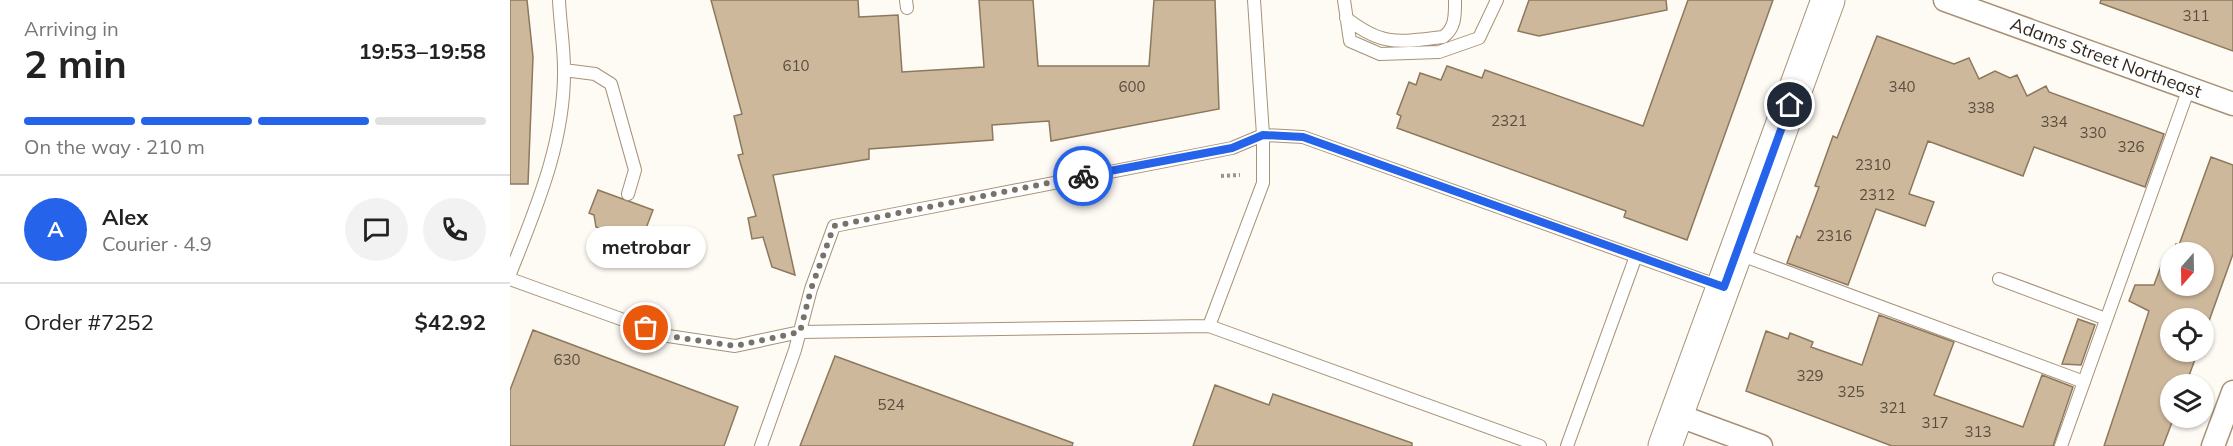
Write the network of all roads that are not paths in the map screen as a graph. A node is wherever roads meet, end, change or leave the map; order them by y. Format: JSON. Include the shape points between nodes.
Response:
{"nodes":[{"id":1,"x":559,"y":0,"type":"edge"},
{"id":2,"x":1254,"y":0,"type":"edge"},
{"id":3,"x":1344,"y":0,"type":"edge"},
{"id":4,"x":1455,"y":0,"type":"edge"},
{"id":5,"x":1497,"y":0,"type":"edge"},
{"id":6,"x":1828,"y":0,"type":"edge"},
{"id":7,"x":1945,"y":0,"type":"edge"},
{"id":8,"x":1973,"y":5,"type":"edge"},
{"id":9,"x":1346,"y":18,"type":"junction"},
{"id":10,"x":564,"y":70,"type":"junction"},
{"id":11,"x":2189,"y":88,"type":"junction"},
{"id":12,"x":2233,"y":104,"type":"edge"},
{"id":13,"x":1263,"y":135,"type":"junction"},
{"id":14,"x":628,"y":194,"type":"dead end"},
{"id":15,"x":1736,"y":253,"type":"junction"},
{"id":16,"x":1636,"y":256,"type":"junction"},
{"id":17,"x":510,"y":274,"type":"edge"},
{"id":18,"x":510,"y":279,"type":"edge"},
{"id":19,"x":1999,"y":279,"type":"dead end"},
{"id":20,"x":1724,"y":287,"type":"junction"},
{"id":21,"x":2106,"y":319,"type":"junction"},
{"id":22,"x":1209,"y":327,"type":"junction"},
{"id":23,"x":800,"y":332,"type":"junction"},
{"id":24,"x":2084,"y":382,"type":"junction"},
{"id":25,"x":2233,"y":392,"type":"edge"},
{"id":26,"x":1677,"y":415,"type":"junction"},
{"id":27,"x":761,"y":446,"type":"edge"},
{"id":28,"x":1540,"y":446,"type":"edge"},
{"id":29,"x":1567,"y":446,"type":"edge"},
{"id":30,"x":1665,"y":446,"type":"edge"},
{"id":31,"x":1761,"y":446,"type":"edge"},
{"id":32,"x":2061,"y":446,"type":"edge"},
{"id":33,"x":2213,"y":446,"type":"edge"}],
"edges":[{"from":1,"to":10,"type":"lane"},
{"from":2,"to":13,"type":"lane"},
{"from":3,"to":9,"type":"lane"},
{"from":4,"to":9,"type":"lane","via":[[1456,18],[1443,37],[1399,42],[1377,38]]},
{"from":5,"to":9,"type":"lane","via":[[1479,38],[1439,52],[1380,54],[1350,41]]},
{"from":6,"to":15,"type":"street"},
{"from":7,"to":8,"type":"street","name":"Adams Street Northeast"},
{"from":8,"to":11,"type":"street","name":"Adams Street Northeast"},
{"from":10,"to":14,"type":"lane","via":[[595,74],[611,84],[635,170]]},
{"from":10,"to":17,"type":"lane","via":[[552,163]]},
{"from":11,"to":12,"type":"street","name":"Adams Street Northeast"},
{"from":11,"to":21,"type":"lane"},
{"from":13,"to":16,"type":"lane","via":[[1303,137]]},
{"from":13,"to":22,"type":"lane","via":[[1263,183]]},
{"from":13,"to":23,"type":"lane","via":[[1232,148],[834,226]]},
{"from":15,"to":20,"type":"street"},
{"from":15,"to":24,"type":"lane"},
{"from":16,"to":20,"type":"lane"},
{"from":16,"to":29,"type":"lane"},
{"from":18,"to":23,"type":"lane","via":[[668,336],[735,346]]},
{"from":19,"to":21,"type":"lane"},
{"from":20,"to":26,"type":"street"},
{"from":21,"to":24,"type":"lane"},
{"from":22,"to":23,"type":"lane"},
{"from":22,"to":28,"type":"lane"},
{"from":23,"to":27,"type":"lane"},
{"from":24,"to":32,"type":"lane"},
{"from":25,"to":33,"type":"street"},
{"from":26,"to":30,"type":"street"},
{"from":26,"to":31,"type":"street"}]}
